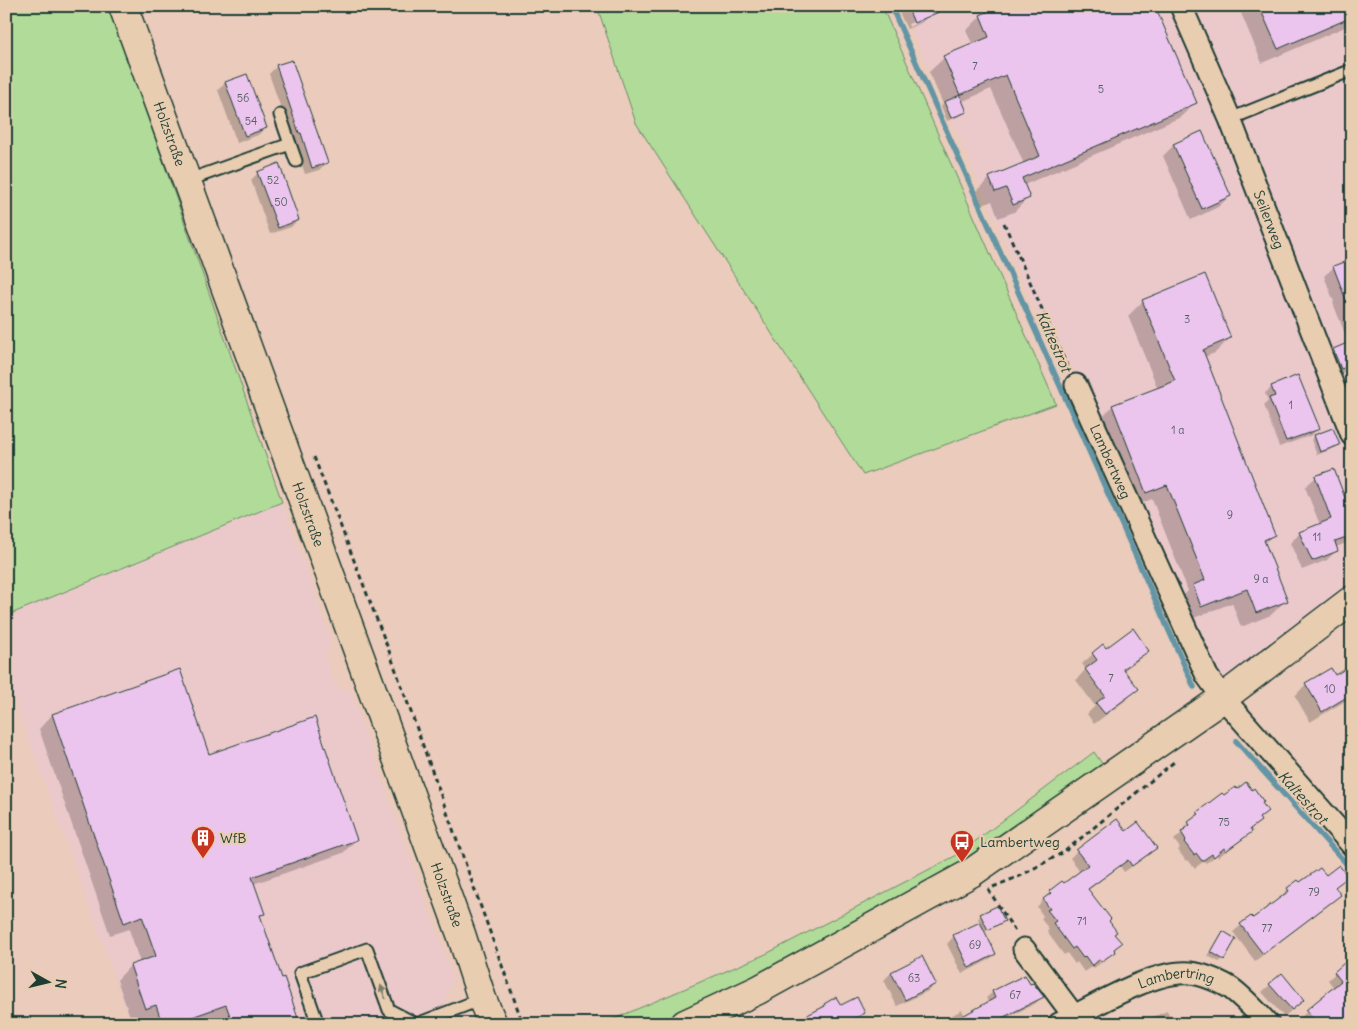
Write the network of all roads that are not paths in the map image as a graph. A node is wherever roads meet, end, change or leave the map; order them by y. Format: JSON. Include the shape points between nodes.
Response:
{"nodes":[{"id":1,"x":123,"y":6,"type":"edge"},
{"id":2,"x":1181,"y":6,"type":"edge"},
{"id":3,"x":1352,"y":70,"type":"edge"},
{"id":4,"x":280,"y":115,"type":"dead end"},
{"id":5,"x":1230,"y":119,"type":"junction"},
{"id":6,"x":290,"y":144,"type":"junction"},
{"id":7,"x":296,"y":161,"type":"dead end"},
{"id":8,"x":186,"y":181,"type":"junction"},
{"id":9,"x":1076,"y":385,"type":"road end"},
{"id":10,"x":1352,"y":435,"type":"edge"},
{"id":11,"x":1352,"y":600,"type":"edge"},
{"id":12,"x":1223,"y":698,"type":"junction"},
{"id":13,"x":1352,"y":845,"type":"edge"},
{"id":14,"x":1024,"y":949,"type":"road end"},
{"id":15,"x":482,"y":999,"type":"junction"},
{"id":16,"x":1066,"y":1020,"type":"edge"},
{"id":17,"x":318,"y":1024,"type":"edge"},
{"id":18,"x":417,"y":1024,"type":"edge"},
{"id":19,"x":493,"y":1024,"type":"edge"},
{"id":20,"x":685,"y":1024,"type":"edge"},
{"id":21,"x":1268,"y":1024,"type":"edge"}],
"edges":[{"from":1,"to":8,"type":"main road","name":"Holzstraße"},
{"from":2,"to":5,"type":"street","name":"Seilerweg"},
{"from":3,"to":5,"type":"lane"},
{"from":4,"to":6,"type":"lane"},
{"from":5,"to":10,"type":"street","name":"Seilerweg"},
{"from":6,"to":7,"type":"lane"},
{"from":6,"to":8,"type":"lane"},
{"from":8,"to":15,"type":"main road","name":"Holzstraße"},
{"from":9,"to":12,"type":"street","name":"Lambertweg","via":[[1206,676]]},
{"from":11,"to":12,"type":"main road"},
{"from":12,"to":13,"type":"street","name":"Lambertweg"},
{"from":12,"to":20,"type":"main road","via":[[971,873],[758,990]]},
{"from":14,"to":16,"type":"street","name":"Lambertring"},
{"from":15,"to":18,"type":"lane"},
{"from":15,"to":19,"type":"main road","name":"Holzstraße"},
{"from":16,"to":21,"type":"street","name":"Lambertring","via":[[1141,983],[1190,973],[1209,977],[1231,988]]},
{"from":18,"to":17,"type":"lane","one_way":true,"via":[[390,1010],[367,949],[300,973]]}]}
